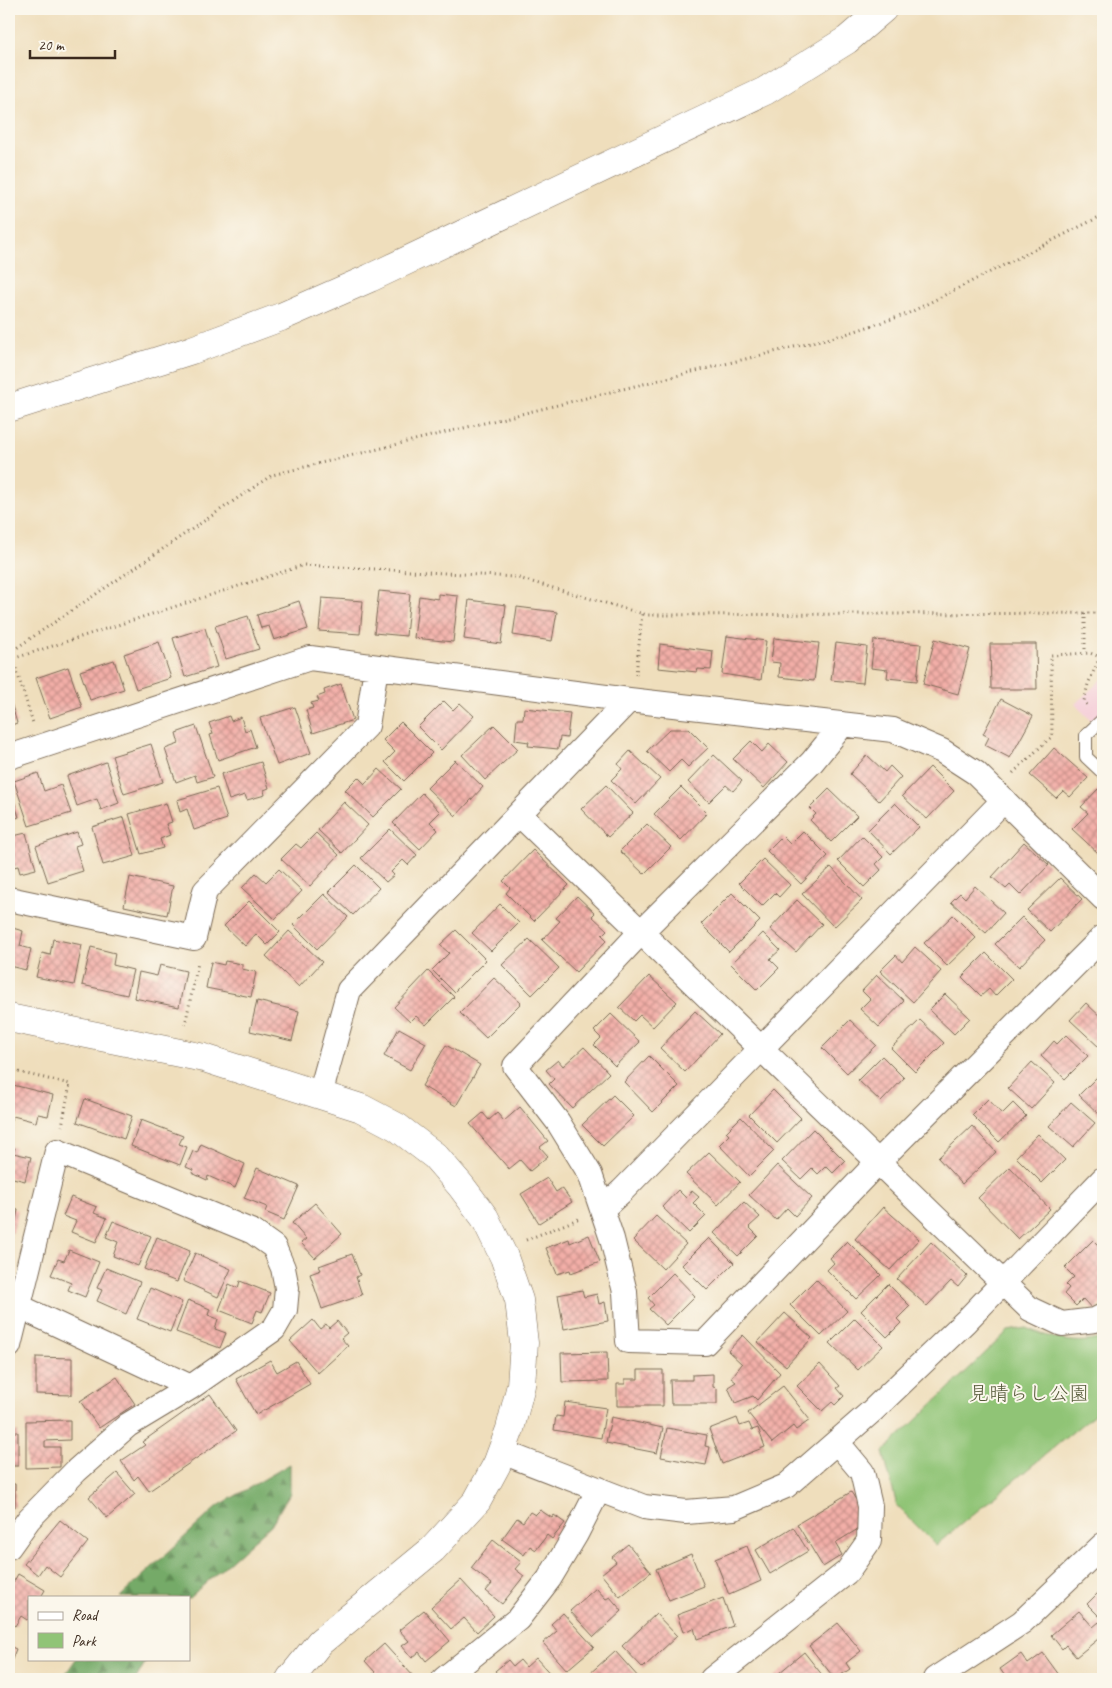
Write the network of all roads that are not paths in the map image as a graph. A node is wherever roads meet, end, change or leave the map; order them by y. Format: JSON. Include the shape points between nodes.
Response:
{"nodes":[{"id":1,"x":883,"y":9,"type":"edge"},
{"id":2,"x":9,"y":408,"type":"edge"},
{"id":3,"x":376,"y":667,"type":"junction"},
{"id":4,"x":629,"y":700,"type":"junction"},
{"id":5,"x":1103,"y":719,"type":"edge"},
{"id":6,"x":843,"y":724,"type":"junction"},
{"id":7,"x":9,"y":757,"type":"edge"},
{"id":8,"x":1103,"y":773,"type":"edge"},
{"id":9,"x":999,"y":796,"type":"junction"},
{"id":10,"x":519,"y":814,"type":"junction"},
{"id":11,"x":1103,"y":898,"type":"edge"},
{"id":12,"x":9,"y":899,"type":"edge"},
{"id":13,"x":641,"y":932,"type":"junction"},
{"id":14,"x":1103,"y":937,"type":"edge"},
{"id":15,"x":9,"y":1018,"type":"edge"},
{"id":16,"x":761,"y":1048,"type":"junction"},
{"id":17,"x":320,"y":1095,"type":"junction"},
{"id":18,"x":879,"y":1162,"type":"junction"},
{"id":19,"x":1103,"y":1179,"type":"edge"},
{"id":20,"x":593,"y":1213,"type":"junction"},
{"id":21,"x":1003,"y":1282,"type":"junction"},
{"id":22,"x":18,"y":1306,"type":"junction"},
{"id":23,"x":1103,"y":1316,"type":"edge"},
{"id":24,"x":9,"y":1346,"type":"edge"},
{"id":25,"x":191,"y":1387,"type":"junction"},
{"id":26,"x":837,"y":1442,"type":"junction"},
{"id":27,"x":502,"y":1452,"type":"junction"},
{"id":28,"x":599,"y":1489,"type":"junction"},
{"id":29,"x":1103,"y":1545,"type":"edge"},
{"id":30,"x":9,"y":1547,"type":"edge"},
{"id":31,"x":290,"y":1679,"type":"edge"},
{"id":32,"x":444,"y":1679,"type":"edge"},
{"id":33,"x":712,"y":1679,"type":"edge"},
{"id":34,"x":935,"y":1679,"type":"edge"}],
"edges":[{"from":1,"to":2,"type":"street","via":[[847,40],[765,91],[370,278],[281,317],[192,350]]},
{"from":3,"to":4,"type":"street"},
{"from":3,"to":7,"type":"street","via":[[310,658]]},
{"from":3,"to":12,"type":"street","via":[[367,726],[205,891],[194,938]]},
{"from":4,"to":6,"type":"street"},
{"from":4,"to":10,"type":"street"},
{"from":5,"to":8,"type":"lane","via":[[1086,734],[1086,757]]},
{"from":6,"to":9,"type":"street","via":[[893,730],[942,751],[976,773]]},
{"from":6,"to":13,"type":"street","via":[[812,762]]},
{"from":9,"to":11,"type":"street"},
{"from":9,"to":16,"type":"street"},
{"from":10,"to":13,"type":"street"},
{"from":10,"to":17,"type":"street","via":[[349,990]]},
{"from":13,"to":16,"type":"street"},
{"from":13,"to":20,"type":"street","via":[[515,1066],[558,1122],[590,1174]]},
{"from":14,"to":18,"type":"street"},
{"from":15,"to":17,"type":"street","via":[[204,1058]]},
{"from":16,"to":18,"type":"street"},
{"from":16,"to":20,"type":"street"},
{"from":17,"to":27,"type":"street","via":[[362,1108],[397,1127],[435,1156],[484,1218],[504,1257],[519,1300],[524,1344],[521,1385]]},
{"from":18,"to":20,"type":"street","via":[[705,1343],[628,1341],[625,1292],[612,1239]]},
{"from":18,"to":21,"type":"street"},
{"from":19,"to":21,"type":"street"},
{"from":21,"to":23,"type":"street","via":[[1030,1309],[1062,1324]]},
{"from":21,"to":26,"type":"street"},
{"from":22,"to":24,"type":"street"},
{"from":22,"to":25,"type":"street"},
{"from":22,"to":25,"type":"street","via":[[57,1151],[253,1232],[274,1247],[283,1268],[287,1288],[285,1310],[274,1329]]},
{"from":25,"to":30,"type":"street","via":[[128,1425],[29,1519]]},
{"from":26,"to":28,"type":"street","via":[[786,1486],[734,1508],[686,1512],[644,1507]]},
{"from":26,"to":33,"type":"street","via":[[862,1472],[870,1506],[868,1541],[847,1572]]},
{"from":27,"to":28,"type":"street"},
{"from":27,"to":31,"type":"street","via":[[477,1501],[433,1549],[320,1642]]},
{"from":28,"to":32,"type":"street","via":[[549,1580],[518,1619]]},
{"from":29,"to":34,"type":"street","via":[[1022,1622]]}]}
